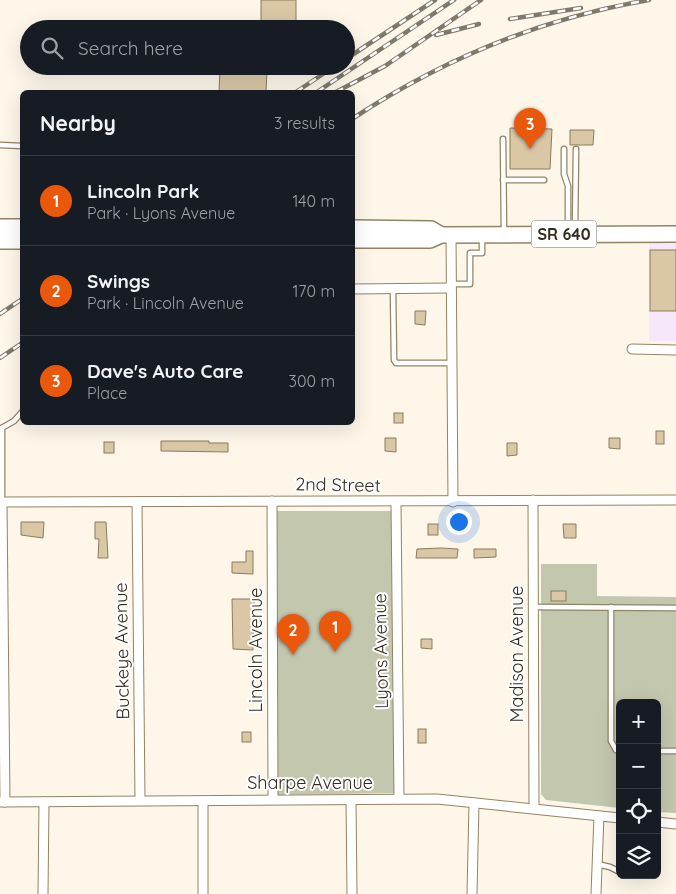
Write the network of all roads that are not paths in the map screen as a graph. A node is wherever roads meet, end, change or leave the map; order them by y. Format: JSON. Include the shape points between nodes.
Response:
{"nodes":[{"id":1,"x":503,"y":139,"type":"dead end"},
{"id":2,"x":0,"y":145,"type":"edge"},
{"id":3,"x":20,"y":146,"type":"edge"},
{"id":4,"x":564,"y":149,"type":"dead end"},
{"id":5,"x":576,"y":149,"type":"dead end"},
{"id":6,"x":503,"y":180,"type":"junction"},
{"id":7,"x":544,"y":180,"type":"dead end"},
{"id":8,"x":0,"y":227,"type":"edge"},
{"id":9,"x":20,"y":227,"type":"edge"},
{"id":10,"x":355,"y":228,"type":"edge"},
{"id":11,"x":482,"y":234,"type":"junction"},
{"id":12,"x":504,"y":234,"type":"junction"},
{"id":13,"x":572,"y":234,"type":"junction"},
{"id":14,"x":676,"y":234,"type":"edge"},
{"id":15,"x":446,"y":235,"type":"junction"},
{"id":16,"x":355,"y":240,"type":"edge"},
{"id":17,"x":0,"y":241,"type":"edge"},
{"id":18,"x":20,"y":241,"type":"edge"},
{"id":19,"x":450,"y":286,"type":"junction"},
{"id":20,"x":355,"y":289,"type":"edge"},
{"id":21,"x":393,"y":289,"type":"junction"},
{"id":22,"x":632,"y":349,"type":"dead end"},
{"id":23,"x":676,"y":350,"type":"edge"},
{"id":24,"x":451,"y":363,"type":"junction"},
{"id":25,"x":20,"y":414,"type":"edge"},
{"id":26,"x":1,"y":428,"type":"edge"},
{"id":27,"x":533,"y":500,"type":"junction"},
{"id":28,"x":676,"y":500,"type":"edge"},
{"id":29,"x":272,"y":501,"type":"junction"},
{"id":30,"x":1,"y":502,"type":"edge"},
{"id":31,"x":137,"y":502,"type":"junction"},
{"id":32,"x":396,"y":502,"type":"junction"},
{"id":33,"x":453,"y":502,"type":"junction"},
{"id":34,"x":533,"y":607,"type":"junction"},
{"id":35,"x":611,"y":608,"type":"junction"},
{"id":36,"x":676,"y":608,"type":"edge"},
{"id":37,"x":616,"y":750,"type":"edge"},
{"id":38,"x":661,"y":751,"type":"edge"},
{"id":39,"x":676,"y":751,"type":"edge"},
{"id":40,"x":399,"y":799,"type":"junction"},
{"id":41,"x":140,"y":800,"type":"junction"},
{"id":42,"x":273,"y":800,"type":"junction"},
{"id":43,"x":351,"y":800,"type":"junction"},
{"id":44,"x":203,"y":801,"type":"junction"},
{"id":45,"x":2,"y":802,"type":"edge"},
{"id":46,"x":44,"y":802,"type":"junction"},
{"id":47,"x":474,"y":803,"type":"junction"},
{"id":48,"x":534,"y":808,"type":"junction"},
{"id":49,"x":599,"y":816,"type":"junction"},
{"id":50,"x":616,"y":818,"type":"edge"},
{"id":51,"x":661,"y":822,"type":"edge"},
{"id":52,"x":676,"y":824,"type":"edge"},
{"id":53,"x":597,"y":864,"type":"junction"},
{"id":54,"x":616,"y":870,"type":"edge"},
{"id":55,"x":43,"y":894,"type":"edge"},
{"id":56,"x":203,"y":894,"type":"edge"},
{"id":57,"x":352,"y":894,"type":"edge"},
{"id":58,"x":472,"y":894,"type":"edge"},
{"id":59,"x":596,"y":894,"type":"edge"}],
"edges":[{"from":1,"to":6,"type":"lane"},
{"from":2,"to":3,"type":"lane"},
{"from":4,"to":13,"type":"lane"},
{"from":5,"to":13,"type":"lane"},
{"from":6,"to":7,"type":"lane"},
{"from":6,"to":12,"type":"lane"},
{"from":8,"to":9,"type":"main road"},
{"from":10,"to":15,"type":"main road","number":"SR 640","via":[[431,229]]},
{"from":11,"to":12,"type":"main road","number":"SR 640"},
{"from":11,"to":15,"type":"main road","number":"SR 640"},
{"from":11,"to":19,"type":"lane","via":[[482,253],[470,254],[470,284]]},
{"from":12,"to":13,"type":"main road","number":"SR 640"},
{"from":13,"to":14,"type":"main road","number":"SR 640"},
{"from":15,"to":16,"type":"main road","number":"SR 640","via":[[430,240]]},
{"from":15,"to":19,"type":"street"},
{"from":17,"to":18,"type":"main road"},
{"from":19,"to":21,"type":"street"},
{"from":19,"to":24,"type":"street"},
{"from":20,"to":21,"type":"street"},
{"from":21,"to":24,"type":"lane","via":[[396,363]]},
{"from":22,"to":23,"type":"street"},
{"from":24,"to":33,"type":"street"},
{"from":25,"to":26,"type":"lane"},
{"from":26,"to":30,"type":"lane"},
{"from":27,"to":28,"type":"street","name":"2nd Street"},
{"from":27,"to":33,"type":"street","name":"2nd Street"},
{"from":27,"to":34,"type":"street","name":"Madison Avenue"},
{"from":29,"to":31,"type":"street","name":"2nd Street"},
{"from":29,"to":32,"type":"street","name":"2nd Street"},
{"from":29,"to":42,"type":"street","name":"Lincoln Avenue"},
{"from":30,"to":31,"type":"street","name":"2nd Street"},
{"from":30,"to":45,"type":"street"},
{"from":31,"to":41,"type":"street","name":"Buckeye Avenue"},
{"from":32,"to":33,"type":"street","name":"2nd Street"},
{"from":32,"to":40,"type":"street","name":"Lyons Avenue"},
{"from":34,"to":35,"type":"lane"},
{"from":34,"to":48,"type":"street","name":"Madison Avenue"},
{"from":35,"to":36,"type":"lane"},
{"from":35,"to":37,"type":"lane","via":[[611,741]]},
{"from":38,"to":39,"type":"lane"},
{"from":40,"to":43,"type":"street","name":"Sharpe Avenue"},
{"from":40,"to":47,"type":"street","name":"Sharpe Avenue"},
{"from":41,"to":44,"type":"street","name":"Sharpe Avenue"},
{"from":41,"to":46,"type":"street","name":"Sharpe Avenue"},
{"from":42,"to":43,"type":"street","name":"Sharpe Avenue"},
{"from":42,"to":44,"type":"street","name":"Sharpe Avenue"},
{"from":43,"to":57,"type":"street"},
{"from":44,"to":56,"type":"street"},
{"from":45,"to":46,"type":"street","name":"Sharpe Avenue"},
{"from":46,"to":55,"type":"street"},
{"from":47,"to":48,"type":"street","name":"Sharpe Avenue"},
{"from":47,"to":58,"type":"street"},
{"from":48,"to":49,"type":"street","name":"Sharpe Avenue"},
{"from":49,"to":50,"type":"street","name":"Sharpe Avenue"},
{"from":49,"to":53,"type":"street"},
{"from":51,"to":52,"type":"street"},
{"from":53,"to":54,"type":"lane"},
{"from":53,"to":59,"type":"street"}]}
